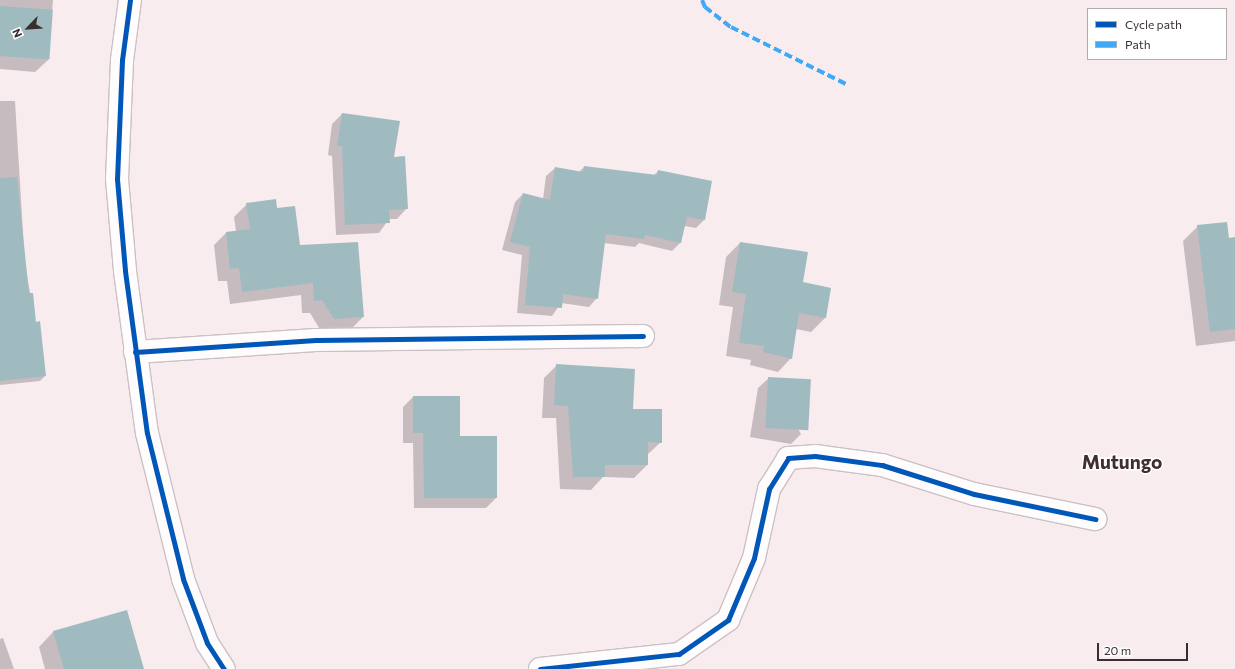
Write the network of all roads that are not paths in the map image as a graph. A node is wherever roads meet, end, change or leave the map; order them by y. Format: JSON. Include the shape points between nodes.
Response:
{"nodes":[{"id":1,"x":130,"y":0,"type":"edge"},
{"id":2,"x":643,"y":336,"type":"dead end"},
{"id":3,"x":135,"y":352,"type":"junction"},
{"id":4,"x":1095,"y":519,"type":"dead end"},
{"id":5,"x":224,"y":669,"type":"edge"},
{"id":6,"x":540,"y":669,"type":"edge"}],
"edges":[{"from":1,"to":3,"type":"street","via":[[122,60],[117,179]]},
{"from":2,"to":3,"type":"street","via":[[316,340]]},
{"from":3,"to":5,"type":"street","via":[[147,433],[182,579],[207,643]]},
{"from":4,"to":6,"type":"street","via":[[974,494],[882,465],[815,456],[788,458],[769,489],[754,558],[728,620],[679,654]]}]}
